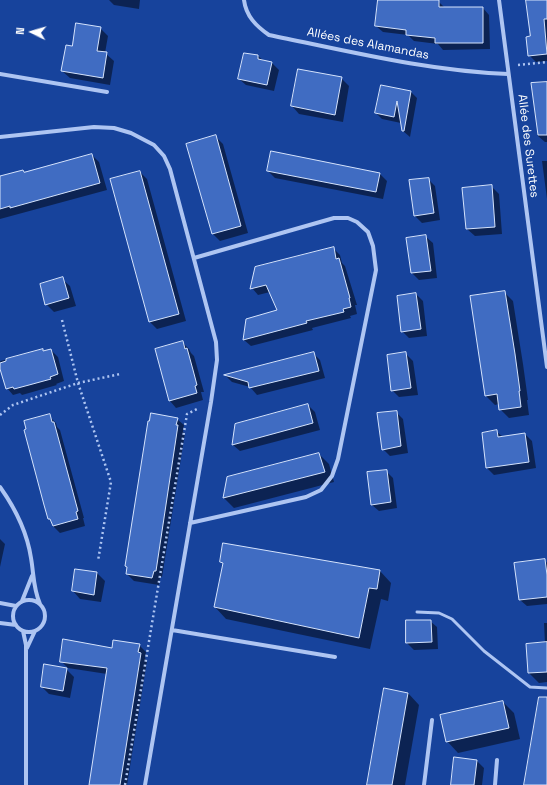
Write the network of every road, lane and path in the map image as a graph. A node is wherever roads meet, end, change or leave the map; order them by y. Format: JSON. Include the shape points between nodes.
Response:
{"nodes":[{"id":1,"x":244,"y":0,"type":"edge"},
{"id":2,"x":499,"y":0,"type":"edge"},
{"id":3,"x":547,"y":62,"type":"edge"},
{"id":4,"x":507,"y":65,"type":"junction"},
{"id":5,"x":0,"y":74,"type":"edge"},
{"id":6,"x":508,"y":74,"type":"junction"},
{"id":7,"x":107,"y":92,"type":"dead end"},
{"id":8,"x":0,"y":137,"type":"edge"},
{"id":9,"x":194,"y":258,"type":"junction"},
{"id":10,"x":62,"y":320,"type":"dead end"},
{"id":11,"x":547,"y":367,"type":"edge"},
{"id":12,"x":120,"y":374,"type":"dead end"},
{"id":13,"x":78,"y":383,"type":"junction"},
{"id":14,"x":211,"y":402,"type":"junction"},
{"id":15,"x":0,"y":415,"type":"edge"},
{"id":16,"x":0,"y":487,"type":"edge"},
{"id":17,"x":190,"y":523,"type":"junction"},
{"id":18,"x":98,"y":561,"type":"dead end"},
{"id":19,"x":33,"y":572,"type":"junction"},
{"id":20,"x":22,"y":602,"type":"junction"},
{"id":21,"x":0,"y":603,"type":"edge"},
{"id":22,"x":40,"y":604,"type":"junction"},
{"id":23,"x":16,"y":606,"type":"junction"},
{"id":24,"x":417,"y":612,"type":"dead end"},
{"id":25,"x":0,"y":622,"type":"edge"},
{"id":26,"x":16,"y":625,"type":"junction"},
{"id":27,"x":172,"y":630,"type":"junction"},
{"id":28,"x":23,"y":631,"type":"junction"},
{"id":29,"x":35,"y":631,"type":"junction"},
{"id":30,"x":26,"y":652,"type":"junction"},
{"id":31,"x":335,"y":657,"type":"dead end"},
{"id":32,"x":547,"y":688,"type":"edge"},
{"id":33,"x":432,"y":720,"type":"dead end"},
{"id":34,"x":497,"y":760,"type":"dead end"},
{"id":35,"x":26,"y":785,"type":"edge"},
{"id":36,"x":125,"y":785,"type":"edge"},
{"id":37,"x":145,"y":785,"type":"edge"},
{"id":38,"x":424,"y":785,"type":"edge"},
{"id":39,"x":495,"y":785,"type":"edge"}],
"edges":[{"from":1,"to":6,"type":"street","name":"Allées des Alamandas","via":[[245,9],[256,26],[269,35],[397,61],[490,74]]},
{"from":2,"to":4,"type":"street","name":"Allée des Surettes"},
{"from":3,"to":4,"type":"path","via":[[523,66]]},
{"from":4,"to":6,"type":"street","name":"Allée des Surettes"},
{"from":5,"to":7,"type":"street"},
{"from":6,"to":11,"type":"street","name":"Allée des Surettes"},
{"from":8,"to":9,"type":"street","via":[[80,128],[114,128],[154,146],[164,156],[170,169]]},
{"from":9,"to":14,"type":"street","via":[[216,342],[217,360]]},
{"from":9,"to":17,"type":"street","via":[[334,218],[348,218],[368,232],[373,246],[376,270],[338,459],[332,476],[321,490],[306,497]]},
{"from":10,"to":13,"type":"path"},
{"from":12,"to":13,"type":"path"},
{"from":13,"to":15,"type":"path","via":[[13,405]]},
{"from":13,"to":18,"type":"path","via":[[111,482]]},
{"from":14,"to":17,"type":"street"},
{"from":14,"to":36,"type":"path","via":[[187,414]]},
{"from":16,"to":19,"type":"street","via":[[26,536]]},
{"from":17,"to":27,"type":"street"},
{"from":19,"to":20,"type":"street"},
{"from":19,"to":22,"type":"street","via":[[34,588]]},
{"from":20,"to":22,"type":"street","via":[[31,600]]},
{"from":20,"to":23,"type":"street"},
{"from":21,"to":23,"type":"street"},
{"from":22,"to":29,"type":"street","via":[[45,616],[42,625]]},
{"from":23,"to":26,"type":"street","via":[[13,614]]},
{"from":24,"to":32,"type":"lane","via":[[439,613],[452,619],[484,651],[530,687]]},
{"from":25,"to":26,"type":"street"},
{"from":26,"to":28,"type":"street"},
{"from":27,"to":31,"type":"street"},
{"from":27,"to":37,"type":"street"},
{"from":28,"to":29,"type":"street"},
{"from":28,"to":30,"type":"street"},
{"from":29,"to":30,"type":"street"},
{"from":30,"to":35,"type":"street"},
{"from":33,"to":38,"type":"street"},
{"from":34,"to":39,"type":"street"}]}
